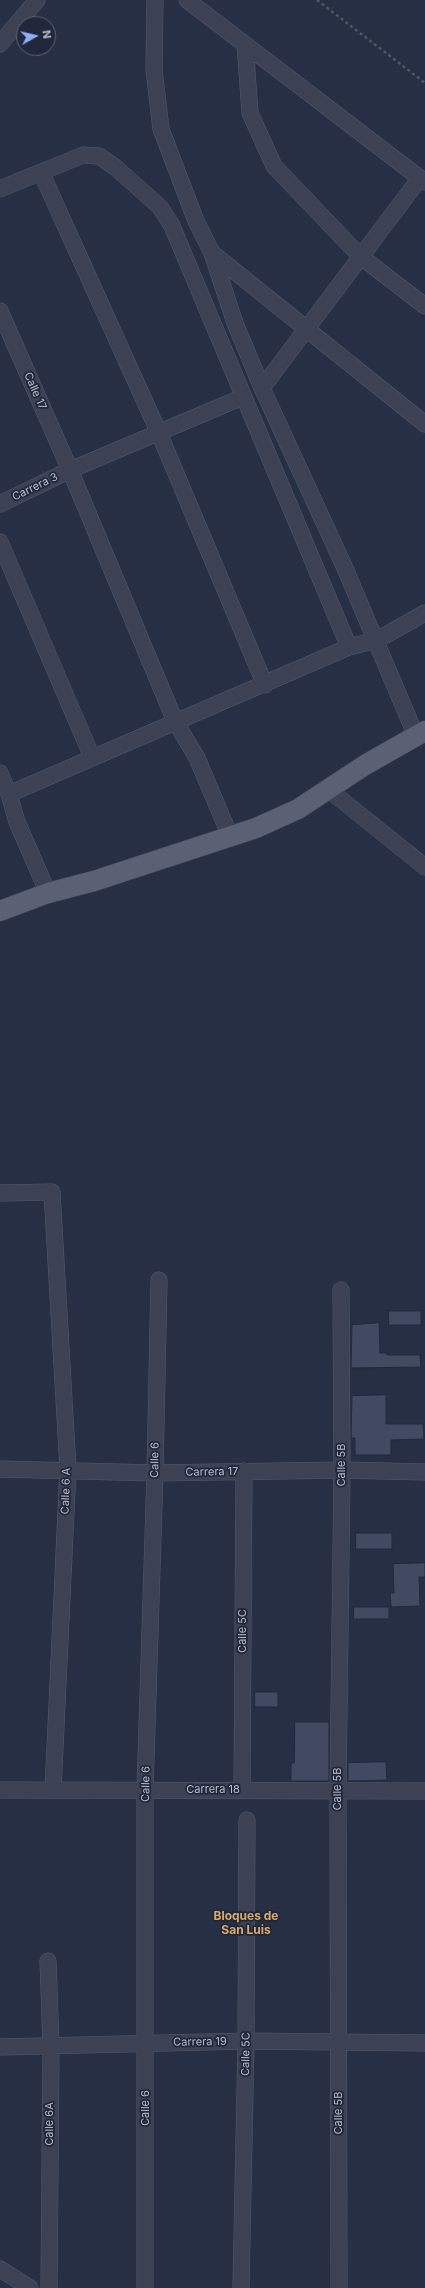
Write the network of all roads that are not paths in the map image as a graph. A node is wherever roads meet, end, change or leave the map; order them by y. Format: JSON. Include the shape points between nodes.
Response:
{"nodes":[{"id":1,"x":37,"y":0,"type":"edge"},
{"id":2,"x":155,"y":0,"type":"edge"},
{"id":3,"x":187,"y":0,"type":"edge"},
{"id":4,"x":0,"y":44,"type":"edge"},
{"id":5,"x":246,"y":44,"type":"junction"},
{"id":6,"x":41,"y":172,"type":"junction"},
{"id":7,"x":422,"y":180,"type":"edge"},
{"id":8,"x":0,"y":189,"type":"edge"},
{"id":9,"x":212,"y":253,"type":"junction"},
{"id":10,"x":360,"y":256,"type":"junction"},
{"id":11,"x":425,"y":306,"type":"edge"},
{"id":12,"x":0,"y":311,"type":"edge"},
{"id":13,"x":306,"y":328,"type":"junction"},
{"id":14,"x":262,"y":388,"type":"junction"},
{"id":15,"x":243,"y":397,"type":"junction"},
{"id":16,"x":425,"y":424,"type":"edge"},
{"id":17,"x":159,"y":433,"type":"junction"},
{"id":18,"x":70,"y":470,"type":"junction"},
{"id":19,"x":0,"y":504,"type":"edge"},
{"id":20,"x":0,"y":542,"type":"edge"},
{"id":21,"x":425,"y":613,"type":"edge"},
{"id":22,"x":376,"y":640,"type":"junction"},
{"id":23,"x":349,"y":647,"type":"junction"},
{"id":24,"x":265,"y":685,"type":"junction"},
{"id":25,"x":175,"y":721,"type":"junction"},
{"id":26,"x":421,"y":733,"type":"edge"},
{"id":27,"x":92,"y":757,"type":"junction"},
{"id":28,"x":0,"y":773,"type":"edge"},
{"id":29,"x":328,"y":789,"type":"junction"},
{"id":30,"x":9,"y":794,"type":"junction"},
{"id":31,"x":230,"y":836,"type":"junction"},
{"id":32,"x":425,"y":868,"type":"edge"},
{"id":33,"x":48,"y":893,"type":"junction"},
{"id":34,"x":0,"y":910,"type":"edge"},
{"id":35,"x":0,"y":1193,"type":"edge"},
{"id":36,"x":158,"y":1280,"type":"dead end"},
{"id":37,"x":341,"y":1290,"type":"dead end"},
{"id":38,"x":0,"y":1468,"type":"edge"},
{"id":39,"x":68,"y":1470,"type":"junction"},
{"id":40,"x":342,"y":1470,"type":"junction"},
{"id":41,"x":244,"y":1472,"type":"junction"},
{"id":42,"x":425,"y":1472,"type":"edge"},
{"id":43,"x":155,"y":1473,"type":"junction"},
{"id":44,"x":0,"y":1790,"type":"edge"},
{"id":45,"x":53,"y":1790,"type":"junction"},
{"id":46,"x":145,"y":1790,"type":"junction"},
{"id":47,"x":242,"y":1790,"type":"junction"},
{"id":48,"x":338,"y":1790,"type":"junction"},
{"id":49,"x":425,"y":1791,"type":"edge"},
{"id":50,"x":247,"y":1820,"type":"dead end"},
{"id":51,"x":48,"y":1961,"type":"dead end"},
{"id":52,"x":246,"y":2041,"type":"junction"},
{"id":53,"x":339,"y":2042,"type":"junction"},
{"id":54,"x":425,"y":2043,"type":"edge"},
{"id":55,"x":146,"y":2044,"type":"junction"},
{"id":56,"x":0,"y":2046,"type":"edge"},
{"id":57,"x":50,"y":2046,"type":"junction"},
{"id":58,"x":0,"y":2269,"type":"edge"},
{"id":59,"x":30,"y":2288,"type":"edge"},
{"id":60,"x":50,"y":2288,"type":"edge"},
{"id":61,"x":145,"y":2288,"type":"edge"},
{"id":62,"x":241,"y":2288,"type":"edge"},
{"id":63,"x":339,"y":2288,"type":"edge"}],
"edges":[{"from":1,"to":4,"type":"street"},
{"from":2,"to":9,"type":"street","via":[[154,70],[161,129],[196,221]]},
{"from":3,"to":5,"type":"street"},
{"from":5,"to":7,"type":"street"},
{"from":5,"to":10,"type":"street","via":[[250,113],[274,166]]},
{"from":6,"to":8,"type":"street"},
{"from":6,"to":15,"type":"street","via":[[83,155],[99,156],[115,166],[160,207],[172,226]]},
{"from":6,"to":17,"type":"street"},
{"from":7,"to":10,"type":"street"},
{"from":9,"to":13,"type":"street"},
{"from":9,"to":14,"type":"street","via":[[235,323]]},
{"from":10,"to":11,"type":"street"},
{"from":10,"to":13,"type":"street"},
{"from":12,"to":18,"type":"street","name":"Calle 17"},
{"from":13,"to":14,"type":"street"},
{"from":13,"to":16,"type":"street"},
{"from":14,"to":22,"type":"street"},
{"from":15,"to":17,"type":"street","name":"Carrera 3"},
{"from":15,"to":23,"type":"street"},
{"from":17,"to":18,"type":"street","name":"Carrera 3"},
{"from":17,"to":24,"type":"street"},
{"from":18,"to":19,"type":"street","name":"Carrera 3"},
{"from":18,"to":25,"type":"street","name":"Calle 17"},
{"from":20,"to":27,"type":"street"},
{"from":21,"to":22,"type":"street"},
{"from":22,"to":23,"type":"street"},
{"from":22,"to":26,"type":"street"},
{"from":23,"to":24,"type":"street"},
{"from":24,"to":25,"type":"street"},
{"from":25,"to":27,"type":"street"},
{"from":25,"to":31,"type":"street","name":"Calle 17","via":[[197,758]]},
{"from":26,"to":29,"type":"main road"},
{"from":27,"to":30,"type":"street"},
{"from":28,"to":30,"type":"street"},
{"from":29,"to":31,"type":"main road","via":[[298,809],[256,828]]},
{"from":29,"to":32,"type":"street"},
{"from":30,"to":33,"type":"street","via":[[17,822]]},
{"from":31,"to":33,"type":"main road","via":[[94,881]]},
{"from":33,"to":34,"type":"main road"},
{"from":35,"to":39,"type":"street","name":"Calle 6 A","via":[[52,1192]]},
{"from":36,"to":43,"type":"street","name":"Calle 6"},
{"from":37,"to":40,"type":"street","name":"Calle 5B"},
{"from":38,"to":39,"type":"street","name":"Carrera 17"},
{"from":39,"to":43,"type":"street","name":"Carrera 17"},
{"from":39,"to":45,"type":"street","name":"Calle 6 A"},
{"from":40,"to":41,"type":"street","name":"Carrera 17"},
{"from":40,"to":42,"type":"street","name":"Carrera 17"},
{"from":40,"to":48,"type":"street","name":"Calle 5B"},
{"from":41,"to":43,"type":"street","name":"Carrera 17"},
{"from":41,"to":47,"type":"street","name":"Calle 5C"},
{"from":43,"to":46,"type":"street","name":"Calle 6"},
{"from":44,"to":45,"type":"street","name":"Carrera 18"},
{"from":45,"to":46,"type":"street","name":"Carrera 18"},
{"from":46,"to":47,"type":"street","name":"Carrera 18"},
{"from":46,"to":55,"type":"street","name":"Calle 6"},
{"from":47,"to":48,"type":"street","name":"Carrera 18"},
{"from":48,"to":49,"type":"street","name":"Carrera 18"},
{"from":48,"to":53,"type":"street","name":"Calle 5B"},
{"from":50,"to":52,"type":"street","name":"Calle 5C"},
{"from":51,"to":57,"type":"street","name":"Calle 6A"},
{"from":52,"to":53,"type":"street","name":"Carrera 19"},
{"from":52,"to":55,"type":"street","name":"Carrera 19"},
{"from":52,"to":62,"type":"street","name":"Calle 5C"},
{"from":53,"to":54,"type":"street","name":"Carrera 19"},
{"from":53,"to":63,"type":"street","name":"Calle 5B"},
{"from":55,"to":57,"type":"street","name":"Carrera 19"},
{"from":55,"to":61,"type":"street","name":"Calle 6"},
{"from":56,"to":57,"type":"street","name":"Carrera 19"},
{"from":57,"to":60,"type":"street","name":"Calle 6A"},
{"from":58,"to":59,"type":"street"}]}
